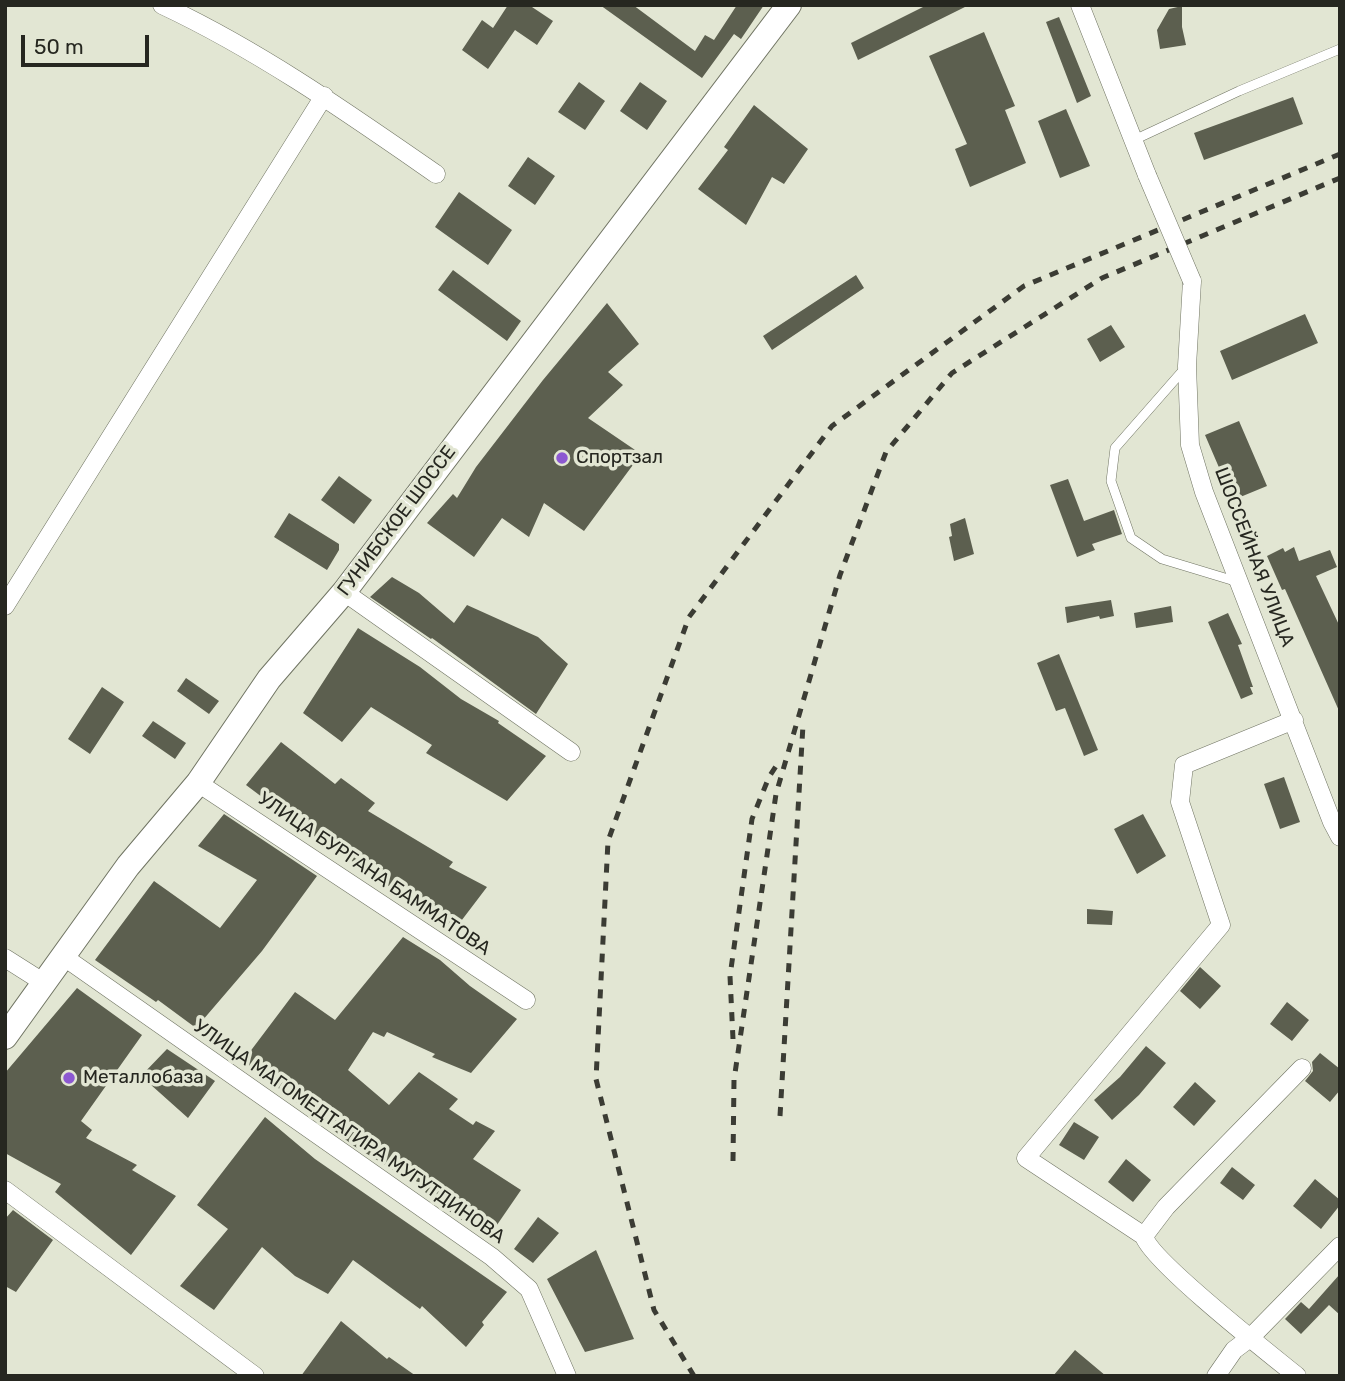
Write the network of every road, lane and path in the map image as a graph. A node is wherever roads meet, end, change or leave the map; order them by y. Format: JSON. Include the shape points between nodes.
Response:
{"nodes":[{"id":1,"x":162,"y":5,"type":"edge"},
{"id":2,"x":789,"y":5,"type":"edge"},
{"id":3,"x":1080,"y":5,"type":"edge"},
{"id":4,"x":1340,"y":49,"type":"edge"},
{"id":5,"x":324,"y":96,"type":"junction"},
{"id":6,"x":1134,"y":140,"type":"junction"},
{"id":7,"x":436,"y":174,"type":"dead end"},
{"id":8,"x":1187,"y":366,"type":"junction"},
{"id":9,"x":1240,"y":583,"type":"junction"},
{"id":10,"x":344,"y":592,"type":"junction"},
{"id":11,"x":5,"y":606,"type":"edge"},
{"id":12,"x":1294,"y":720,"type":"junction"},
{"id":13,"x":570,"y":752,"type":"dead end"},
{"id":14,"x":198,"y":783,"type":"junction"},
{"id":15,"x":1340,"y":837,"type":"edge"},
{"id":16,"x":65,"y":957,"type":"junction"},
{"id":17,"x":5,"y":958,"type":"edge"},
{"id":18,"x":46,"y":984,"type":"junction"},
{"id":19,"x":526,"y":1000,"type":"dead end"},
{"id":20,"x":5,"y":1037,"type":"edge"},
{"id":21,"x":1302,"y":1068,"type":"dead end"},
{"id":22,"x":5,"y":1190,"type":"edge"},
{"id":23,"x":1144,"y":1236,"type":"junction"},
{"id":24,"x":1340,"y":1246,"type":"edge"},
{"id":25,"x":1250,"y":1338,"type":"junction"},
{"id":26,"x":255,"y":1376,"type":"edge"},
{"id":27,"x":567,"y":1376,"type":"edge"},
{"id":28,"x":1216,"y":1376,"type":"edge"},
{"id":29,"x":1297,"y":1376,"type":"edge"}],
"edges":[{"from":1,"to":5,"type":"street"},
{"from":2,"to":10,"type":"main road","name":"ГУНИБСКОЕ ШОССЕ"},
{"from":3,"to":6,"type":"street"},
{"from":4,"to":6,"type":"lane"},
{"from":5,"to":7,"type":"street"},
{"from":5,"to":11,"type":"street"},
{"from":6,"to":8,"type":"street","name":"ШОССЕЙНАЯ УЛИЦА","bridge":true,"via":[[1192,281]]},
{"from":8,"to":9,"type":"street","name":"ШОССЕЙНАЯ УЛИЦА","via":[[1190,445]]},
{"from":8,"to":9,"type":"lane","via":[[1115,448],[1111,481],[1131,538],[1162,559]]},
{"from":9,"to":12,"type":"street","name":"ШОССЕЙНАЯ УЛИЦА"},
{"from":10,"to":13,"type":"street"},
{"from":10,"to":14,"type":"main road","name":"ГУНИБСКОЕ ШОССЕ","via":[[269,679]]},
{"from":12,"to":15,"type":"street","name":"ШОССЕЙНАЯ УЛИЦА"},
{"from":12,"to":23,"type":"street","via":[[1184,765],[1181,802],[1221,925],[1026,1158]]},
{"from":14,"to":16,"type":"main road","name":"ГУНИБСКОЕ ШОССЕ","via":[[128,866]]},
{"from":14,"to":19,"type":"street","name":"УЛИЦА БУРГАНА БАММАТОВА"},
{"from":16,"to":18,"type":"main road","name":"ГУНИБСКОЕ ШОССЕ"},
{"from":16,"to":27,"type":"street","name":"УЛИЦА МАГОМЕДТАГИРА МУГУТДИНОВА","via":[[492,1257],[530,1289]]},
{"from":17,"to":18,"type":"street"},
{"from":18,"to":20,"type":"main road","name":"ГУНИБСКОЕ ШОССЕ"},
{"from":21,"to":23,"type":"street","via":[[1166,1207]]},
{"from":22,"to":26,"type":"street"},
{"from":23,"to":25,"type":"street","via":[[1161,1259]]},
{"from":24,"to":25,"type":"street"},
{"from":25,"to":28,"type":"street","via":[[1234,1350]]},
{"from":25,"to":29,"type":"street"}]}
